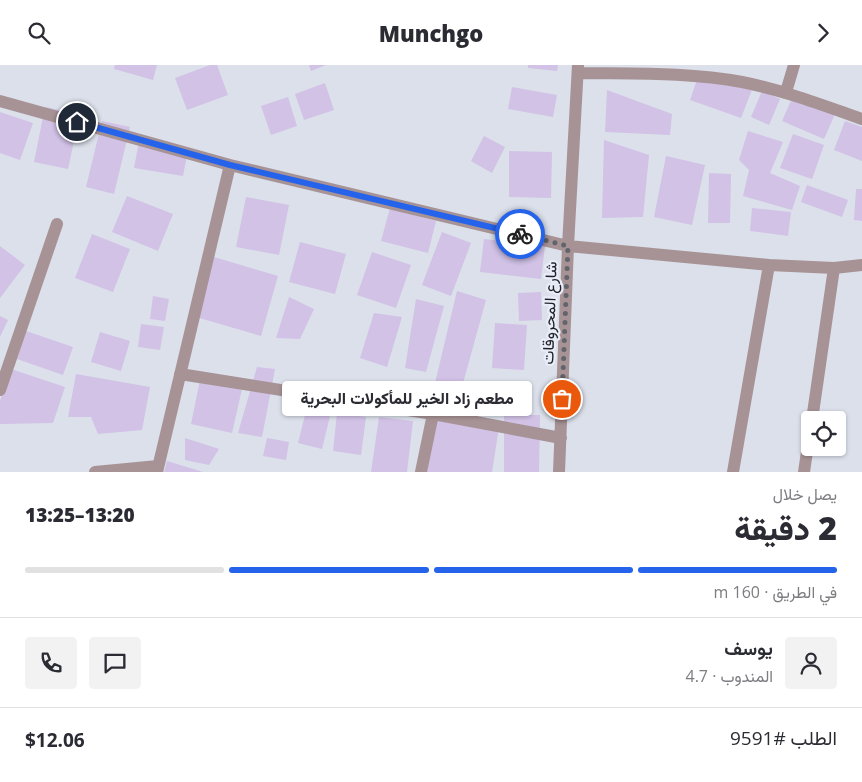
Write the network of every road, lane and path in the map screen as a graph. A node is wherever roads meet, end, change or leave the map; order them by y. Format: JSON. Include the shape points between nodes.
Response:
{"nodes":[{"id":1,"x":794,"y":65,"type":"edge"},
{"id":2,"x":578,"y":69,"type":"edge"},
{"id":3,"x":786,"y":92,"type":"junction"},
{"id":4,"x":0,"y":101,"type":"edge"},
{"id":5,"x":862,"y":119,"type":"edge"},
{"id":6,"x":230,"y":165,"type":"junction"},
{"id":7,"x":57,"y":224,"type":"dead end"},
{"id":8,"x":568,"y":246,"type":"junction"},
{"id":9,"x":769,"y":265,"type":"junction"},
{"id":10,"x":862,"y":265,"type":"edge"},
{"id":11,"x":834,"y":268,"type":"junction"},
{"id":12,"x":180,"y":373,"type":"junction"},
{"id":13,"x":0,"y":391,"type":"edge"},
{"id":14,"x":813,"y":411,"type":"edge"},
{"id":15,"x":433,"y":414,"type":"junction"},
{"id":16,"x":561,"y":438,"type":"junction"},
{"id":17,"x":806,"y":456,"type":"edge"},
{"id":18,"x":157,"y":469,"type":"edge"},
{"id":19,"x":95,"y":472,"type":"edge"},
{"id":20,"x":422,"y":472,"type":"edge"},
{"id":21,"x":559,"y":472,"type":"edge"},
{"id":22,"x":733,"y":472,"type":"edge"},
{"id":23,"x":804,"y":472,"type":"edge"}],
"edges":[{"from":1,"to":3,"type":"street"},
{"from":2,"to":3,"type":"street","via":[[705,77]]},
{"from":2,"to":8,"type":"street","name":"شارع المحروقات"},
{"from":3,"to":5,"type":"street"},
{"from":4,"to":6,"type":"street"},
{"from":6,"to":8,"type":"street"},
{"from":6,"to":12,"type":"street"},
{"from":7,"to":13,"type":"street"},
{"from":8,"to":9,"type":"street"},
{"from":8,"to":16,"type":"street","name":"شارع المحروقات"},
{"from":9,"to":11,"type":"street"},
{"from":9,"to":22,"type":"street"},
{"from":10,"to":11,"type":"street"},
{"from":11,"to":14,"type":"street"},
{"from":12,"to":15,"type":"street"},
{"from":12,"to":18,"type":"street"},
{"from":15,"to":16,"type":"street"},
{"from":15,"to":20,"type":"street"},
{"from":16,"to":21,"type":"street","name":"شارع المحروقات"},
{"from":17,"to":23,"type":"street"},
{"from":18,"to":19,"type":"street"}]}
